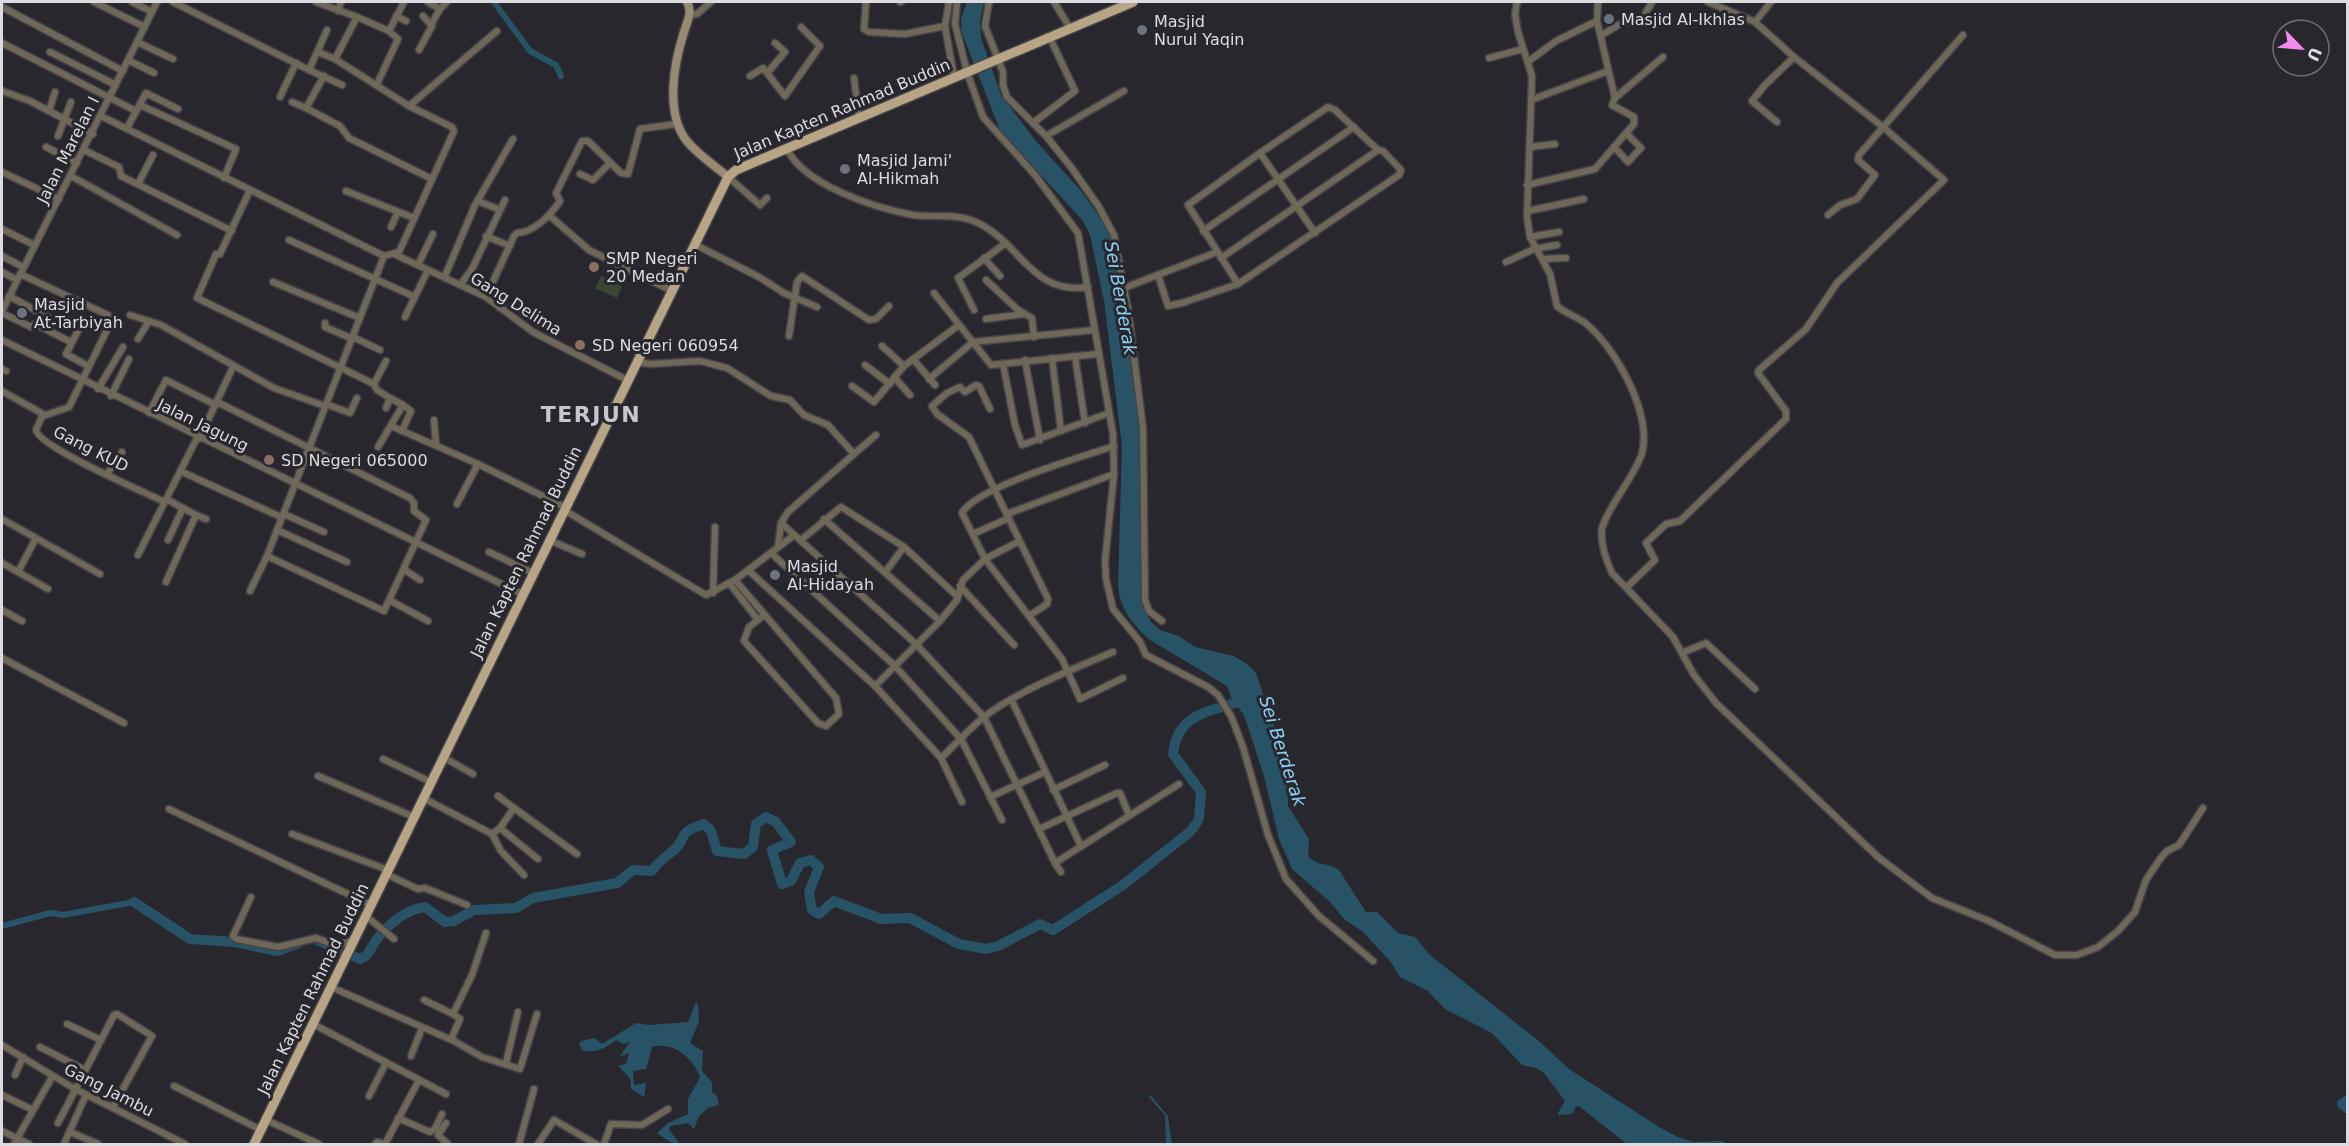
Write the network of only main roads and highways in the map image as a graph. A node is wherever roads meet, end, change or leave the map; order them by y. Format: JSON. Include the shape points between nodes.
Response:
{"nodes":[{"id":1,"x":1133,"y":2,"type":"edge"},
{"id":2,"x":257,"y":1144,"type":"edge"}],
"edges":[{"from":1,"to":2,"type":"main road","name":"Jalan Kapten Rahmad Buddin","via":[[787,148],[728,177],[353,940]]}]}
